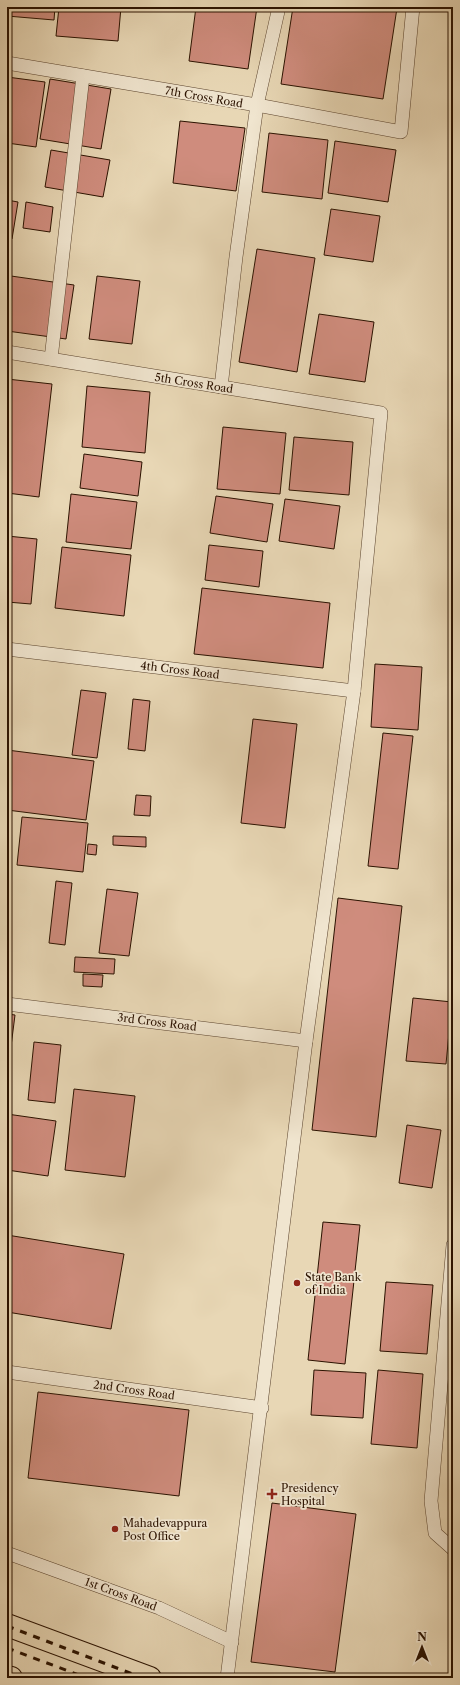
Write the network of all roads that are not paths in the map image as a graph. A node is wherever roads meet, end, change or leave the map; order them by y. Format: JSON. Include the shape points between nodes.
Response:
{"nodes":[{"id":1,"x":279,"y":7,"type":"edge"},
{"id":2,"x":413,"y":7,"type":"edge"},
{"id":3,"x":7,"y":63,"type":"edge"},
{"id":4,"x":83,"y":76,"type":"junction"},
{"id":5,"x":257,"y":106,"type":"junction"},
{"id":6,"x":7,"y":352,"type":"edge"},
{"id":7,"x":51,"y":359,"type":"junction"},
{"id":8,"x":221,"y":387,"type":"junction"},
{"id":9,"x":7,"y":649,"type":"edge"},
{"id":10,"x":354,"y":691,"type":"junction"},
{"id":11,"x":7,"y":1004,"type":"edge"},
{"id":12,"x":306,"y":1041,"type":"junction"},
{"id":13,"x":453,"y":1245,"type":"edge"},
{"id":14,"x":7,"y":1372,"type":"edge"},
{"id":15,"x":262,"y":1408,"type":"junction"},
{"id":16,"x":453,"y":1549,"type":"edge"},
{"id":17,"x":7,"y":1553,"type":"edge"},
{"id":18,"x":7,"y":1625,"type":"edge"},
{"id":19,"x":232,"y":1642,"type":"junction"},
{"id":20,"x":7,"y":1677,"type":"edge"},
{"id":21,"x":11,"y":1678,"type":"edge"},
{"id":22,"x":150,"y":1678,"type":"edge"},
{"id":23,"x":227,"y":1678,"type":"edge"}],
"edges":[{"from":1,"to":5,"type":"lane"},
{"from":2,"to":5,"type":"lane","name":"7th Cross Road","via":[[401,132]]},
{"from":3,"to":4,"type":"lane","name":"7th Cross Road"},
{"from":4,"to":5,"type":"lane","name":"7th Cross Road"},
{"from":4,"to":7,"type":"lane"},
{"from":5,"to":8,"type":"lane"},
{"from":6,"to":7,"type":"lane","name":"5th Cross Road"},
{"from":7,"to":8,"type":"lane","name":"5th Cross Road"},
{"from":8,"to":10,"type":"lane","name":"5th Cross Road","via":[[381,413]]},
{"from":9,"to":10,"type":"lane","name":"4th Cross Road"},
{"from":10,"to":12,"type":"lane"},
{"from":11,"to":12,"type":"lane","name":"3rd Cross Road"},
{"from":12,"to":15,"type":"lane"},
{"from":13,"to":16,"type":"lane","via":[[431,1501],[435,1533]]},
{"from":14,"to":15,"type":"lane","name":"2nd Cross Road"},
{"from":15,"to":19,"type":"lane"},
{"from":17,"to":19,"type":"lane","name":"1st Cross Road","via":[[159,1608]]},
{"from":18,"to":22,"type":"main road"},
{"from":19,"to":23,"type":"lane"},
{"from":20,"to":21,"type":"main road"}]}
